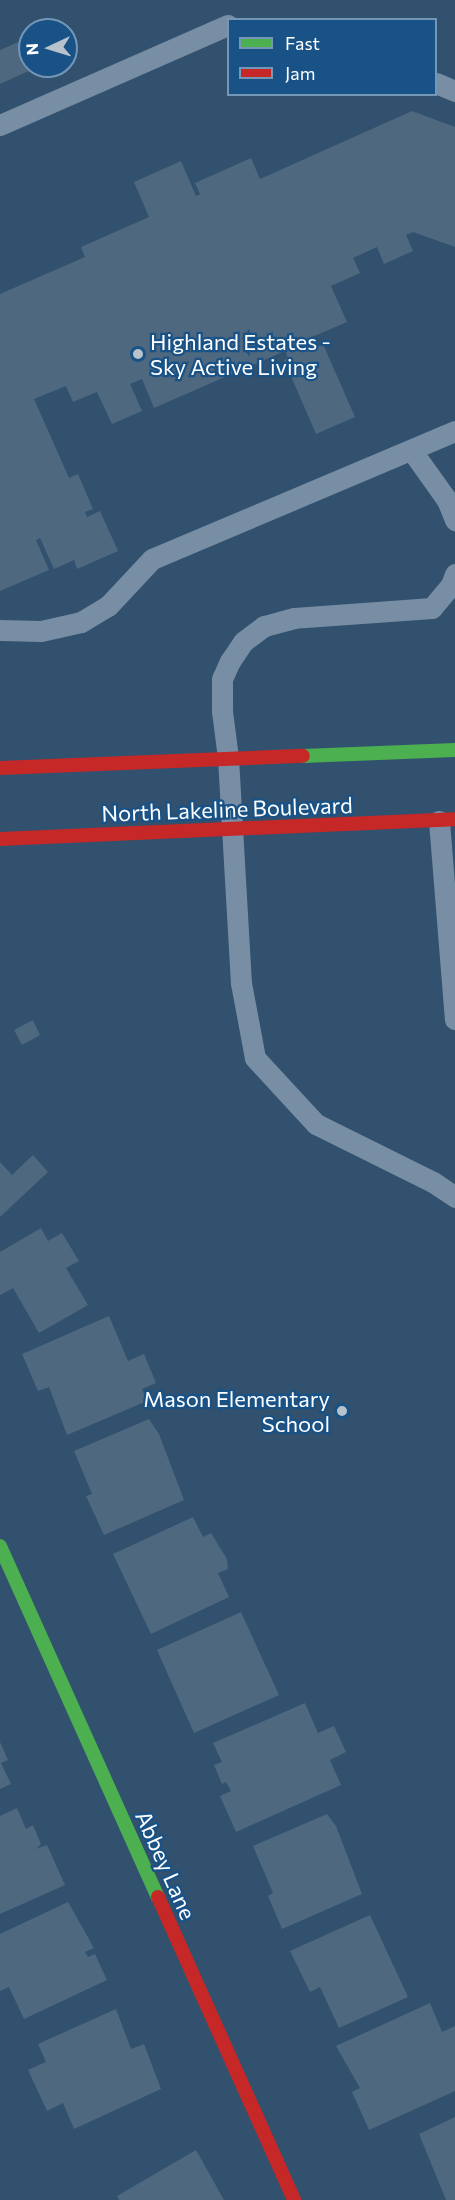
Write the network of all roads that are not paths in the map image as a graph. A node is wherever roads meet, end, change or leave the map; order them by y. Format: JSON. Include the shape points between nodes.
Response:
{"nodes":[{"id":1,"x":227,"y":25,"type":"edge"},
{"id":2,"x":437,"y":84,"type":"edge"},
{"id":3,"x":455,"y":91,"type":"edge"},
{"id":4,"x":0,"y":125,"type":"edge"},
{"id":5,"x":455,"y":431,"type":"edge"},
{"id":6,"x":412,"y":451,"type":"junction"},
{"id":7,"x":455,"y":520,"type":"edge"},
{"id":8,"x":455,"y":574,"type":"edge"},
{"id":9,"x":0,"y":630,"type":"edge"},
{"id":10,"x":455,"y":750,"type":"edge"},
{"id":11,"x":228,"y":758,"type":"junction"},
{"id":12,"x":0,"y":768,"type":"edge"},
{"id":13,"x":447,"y":820,"type":"edge"},
{"id":14,"x":232,"y":830,"type":"junction"},
{"id":15,"x":0,"y":839,"type":"edge"},
{"id":16,"x":455,"y":1019,"type":"edge"},
{"id":17,"x":455,"y":1197,"type":"edge"},
{"id":18,"x":0,"y":1546,"type":"edge"},
{"id":19,"x":294,"y":2200,"type":"edge"}],
"edges":[{"from":1,"to":4,"type":"lane"},
{"from":2,"to":3,"type":"lane"},
{"from":5,"to":6,"type":"lane"},
{"from":6,"to":7,"type":"lane","via":[[447,500]]},
{"from":6,"to":9,"type":"lane","via":[[152,559],[108,606],[81,622],[41,631]]},
{"from":8,"to":11,"type":"lane","via":[[432,608],[281,620],[264,626],[243,642],[222,679]]},
{"from":10,"to":11,"type":"main road"},
{"from":11,"to":12,"type":"main road"},
{"from":11,"to":14,"type":"lane"},
{"from":13,"to":14,"type":"main road","name":"North Lakeline Boulevard"},
{"from":13,"to":16,"type":"lane"},
{"from":14,"to":15,"type":"main road","name":"North Lakeline Boulevard"},
{"from":14,"to":17,"type":"lane","via":[[241,983],[255,1058],[316,1124],[433,1182]]},
{"from":18,"to":19,"type":"main road","name":"Abbey Lane"}]}
